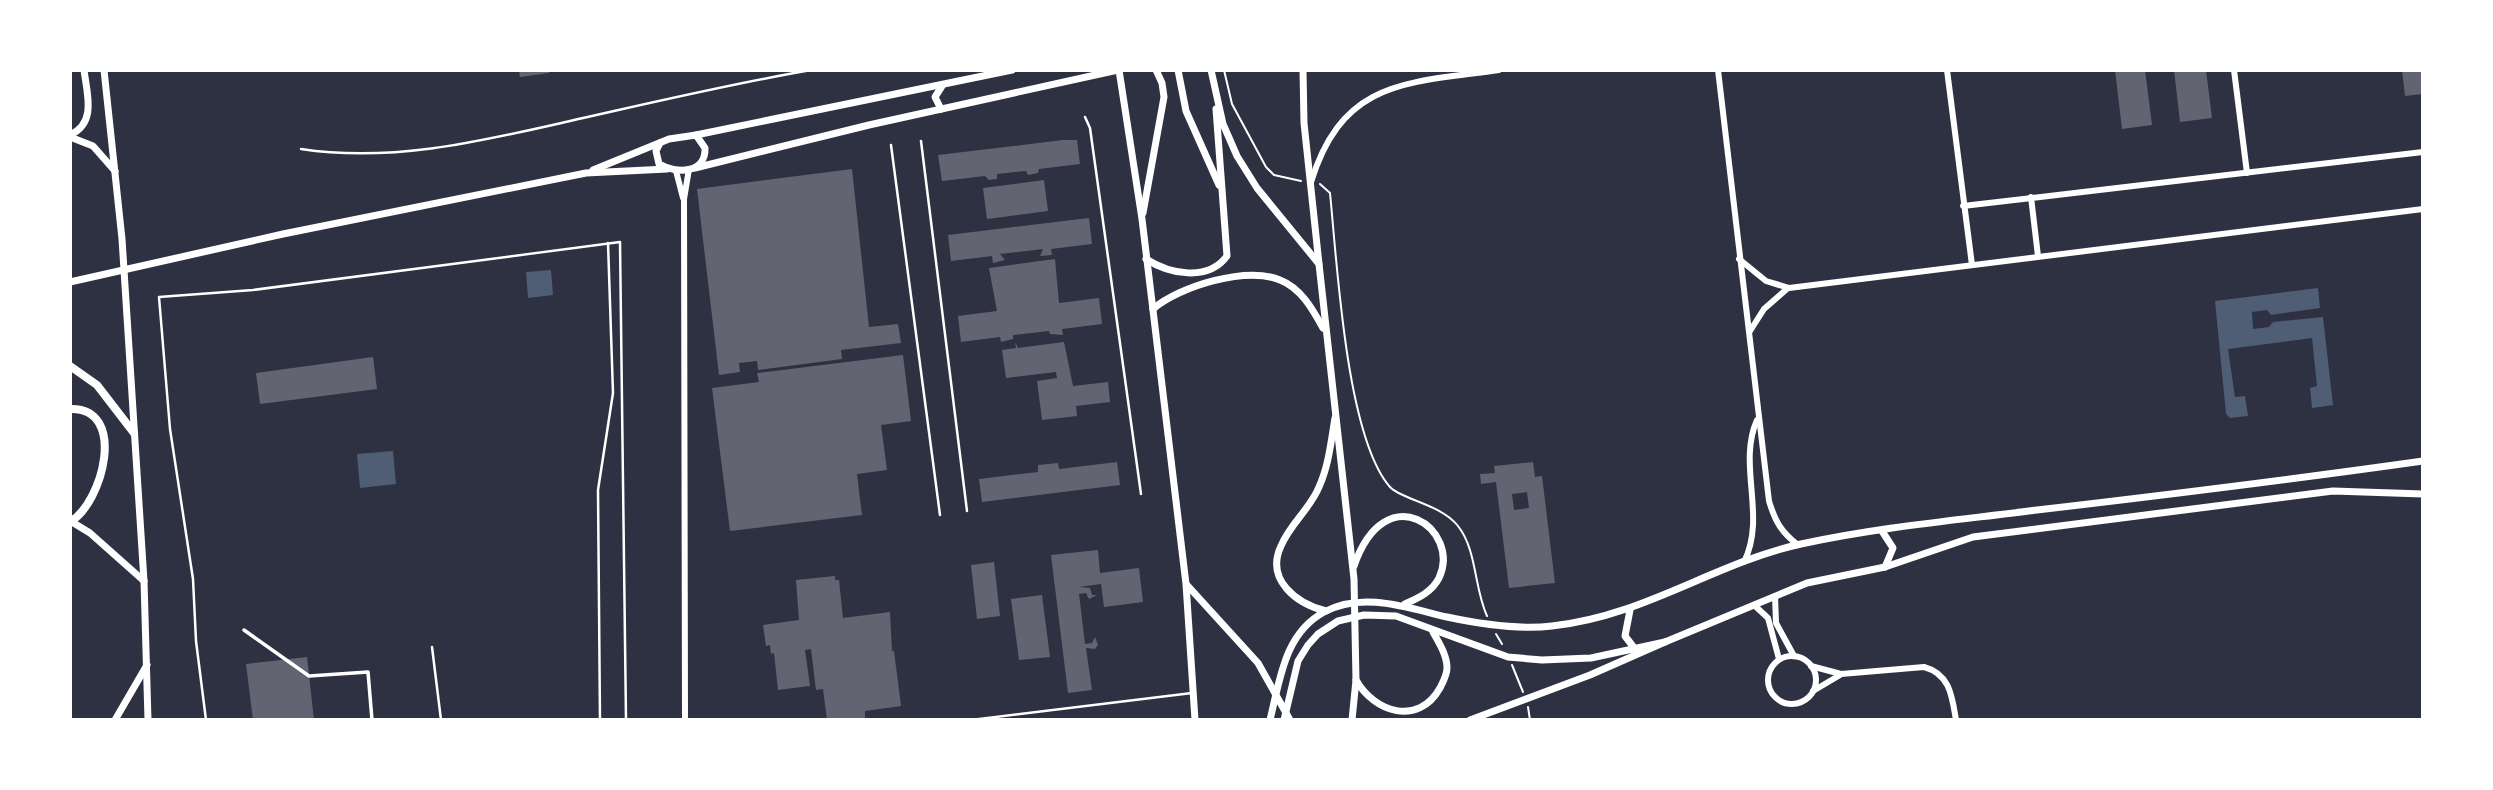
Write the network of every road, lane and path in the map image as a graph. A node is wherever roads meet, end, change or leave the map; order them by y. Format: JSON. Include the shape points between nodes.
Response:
{"nodes":[{"id":1,"x":84,"y":70,"type":"edge"},
{"id":2,"x":104,"y":70,"type":"edge"},
{"id":3,"x":811,"y":70,"type":"edge"},
{"id":4,"x":1012,"y":70,"type":"edge"},
{"id":5,"x":1119,"y":70,"type":"edge"},
{"id":6,"x":1156,"y":70,"type":"edge"},
{"id":7,"x":1178,"y":70,"type":"edge"},
{"id":8,"x":1211,"y":70,"type":"edge"},
{"id":9,"x":1224,"y":70,"type":"edge"},
{"id":10,"x":1303,"y":70,"type":"edge"},
{"id":11,"x":1499,"y":70,"type":"edge"},
{"id":12,"x":1718,"y":70,"type":"edge"},
{"id":13,"x":1947,"y":70,"type":"edge"},
{"id":14,"x":2234,"y":70,"type":"edge"},
{"id":15,"x":942,"y":85,"type":"junction"},
{"id":16,"x":1214,"y":92,"type":"junction"},
{"id":17,"x":941,"y":109,"type":"junction"},
{"id":18,"x":1085,"y":117,"type":"dead end"},
{"id":19,"x":696,"y":135,"type":"junction"},
{"id":20,"x":70,"y":136,"type":"edge"},
{"id":21,"x":921,"y":141,"type":"dead end"},
{"id":22,"x":660,"y":143,"type":"junction"},
{"id":23,"x":891,"y":145,"type":"dead end"},
{"id":24,"x":301,"y":149,"type":"dead end"},
{"id":25,"x":2423,"y":152,"type":"edge"},
{"id":26,"x":692,"y":169,"type":"junction"},
{"id":27,"x":671,"y":170,"type":"junction"},
{"id":28,"x":586,"y":173,"type":"junction"},
{"id":29,"x":2247,"y":173,"type":"junction"},
{"id":30,"x":117,"y":174,"type":"junction"},
{"id":31,"x":1311,"y":182,"type":"junction"},
{"id":32,"x":1221,"y":189,"type":"junction"},
{"id":33,"x":2031,"y":197,"type":"junction"},
{"id":34,"x":684,"y":200,"type":"junction"},
{"id":35,"x":1963,"y":206,"type":"junction"},
{"id":36,"x":2423,"y":209,"type":"edge"},
{"id":37,"x":1142,"y":219,"type":"junction"},
{"id":38,"x":608,"y":243,"type":"junction"},
{"id":39,"x":2038,"y":256,"type":"junction"},
{"id":40,"x":1146,"y":259,"type":"junction"},
{"id":41,"x":1739,"y":259,"type":"junction"},
{"id":42,"x":1318,"y":264,"type":"junction"},
{"id":43,"x":1972,"y":265,"type":"junction"},
{"id":44,"x":70,"y":282,"type":"edge"},
{"id":45,"x":1789,"y":288,"type":"junction"},
{"id":46,"x":1153,"y":309,"type":"junction"},
{"id":47,"x":1325,"y":332,"type":"junction"},
{"id":48,"x":1749,"y":333,"type":"junction"},
{"id":49,"x":70,"y":366,"type":"edge"},
{"id":50,"x":70,"y":409,"type":"edge"},
{"id":51,"x":1336,"y":410,"type":"junction"},
{"id":52,"x":1757,"y":420,"type":"junction"},
{"id":53,"x":134,"y":433,"type":"junction"},
{"id":54,"x":2423,"y":461,"type":"edge"},
{"id":55,"x":1767,"y":477,"type":"junction"},
{"id":56,"x":1751,"y":478,"type":"junction"},
{"id":57,"x":1141,"y":494,"type":"dead end"},
{"id":58,"x":2423,"y":494,"type":"edge"},
{"id":59,"x":968,"y":511,"type":"dead end"},
{"id":60,"x":940,"y":515,"type":"dead end"},
{"id":61,"x":71,"y":522,"type":"edge"},
{"id":62,"x":1882,"y":531,"type":"junction"},
{"id":63,"x":1798,"y":545,"type":"junction"},
{"id":64,"x":1744,"y":564,"type":"junction"},
{"id":65,"x":1885,"y":567,"type":"junction"},
{"id":66,"x":1353,"y":575,"type":"junction"},
{"id":67,"x":144,"y":581,"type":"junction"},
{"id":68,"x":1186,"y":584,"type":"junction"},
{"id":69,"x":1775,"y":596,"type":"junction"},
{"id":70,"x":1405,"y":604,"type":"junction"},
{"id":71,"x":1754,"y":604,"type":"junction"},
{"id":72,"x":1326,"y":611,"type":"junction"},
{"id":73,"x":1630,"y":611,"type":"junction"},
{"id":74,"x":1491,"y":624,"type":"junction"},
{"id":75,"x":244,"y":630,"type":"dead end"},
{"id":76,"x":1433,"y":632,"type":"junction"},
{"id":77,"x":1665,"y":642,"type":"junction"},
{"id":78,"x":432,"y":647,"type":"dead end"},
{"id":79,"x":1635,"y":649,"type":"junction"},
{"id":80,"x":1794,"y":656,"type":"junction"},
{"id":81,"x":1508,"y":657,"type":"junction"},
{"id":82,"x":1779,"y":659,"type":"junction"},
{"id":83,"x":147,"y":664,"type":"junction"},
{"id":84,"x":1811,"y":666,"type":"junction"},
{"id":85,"x":1842,"y":674,"type":"junction"},
{"id":86,"x":1356,"y":680,"type":"junction"},
{"id":87,"x":1195,"y":692,"type":"junction"},
{"id":88,"x":1812,"y":692,"type":"junction"},
{"id":89,"x":1525,"y":699,"type":"junction"},
{"id":90,"x":115,"y":720,"type":"edge"},
{"id":91,"x":149,"y":720,"type":"edge"},
{"id":92,"x":206,"y":720,"type":"edge"},
{"id":93,"x":372,"y":720,"type":"edge"},
{"id":94,"x":440,"y":720,"type":"edge"},
{"id":95,"x":600,"y":720,"type":"edge"},
{"id":96,"x":626,"y":720,"type":"edge"},
{"id":97,"x":685,"y":720,"type":"edge"},
{"id":98,"x":971,"y":720,"type":"edge"},
{"id":99,"x":1195,"y":720,"type":"edge"},
{"id":100,"x":1270,"y":720,"type":"edge"},
{"id":101,"x":1284,"y":720,"type":"edge"},
{"id":102,"x":1290,"y":720,"type":"edge"},
{"id":103,"x":1352,"y":720,"type":"edge"},
{"id":104,"x":1469,"y":720,"type":"edge"},
{"id":105,"x":1530,"y":720,"type":"edge"},
{"id":106,"x":1956,"y":720,"type":"edge"}],
"edges":[{"from":1,"to":20,"type":"main road","via":[[89,110],[84,125]]},
{"from":2,"to":30,"type":"main road"},
{"from":3,"to":24,"type":"lane","via":[[436,149],[331,153]]},
{"from":4,"to":15,"type":"main road"},
{"from":5,"to":17,"type":"main road"},
{"from":5,"to":37,"type":"main road"},
{"from":6,"to":37,"type":"main road","via":[[1164,97]]},
{"from":7,"to":32,"type":"main road","via":[[1186,111]]},
{"from":8,"to":16,"type":"main road"},
{"from":9,"to":31,"type":"path","via":[[1232,104],[1266,167],[1282,177]]},
{"from":10,"to":31,"type":"main road"},
{"from":11,"to":31,"type":"street","via":[[1406,83],[1375,93],[1353,109],[1331,135]]},
{"from":12,"to":41,"type":"street"},
{"from":13,"to":35,"type":"street"},
{"from":14,"to":29,"type":"street"},
{"from":15,"to":17,"type":"main road","via":[[935,97]]},
{"from":15,"to":19,"type":"main road"},
{"from":16,"to":32,"type":"main road"},
{"from":16,"to":42,"type":"main road","via":[[1237,156]]},
{"from":17,"to":26,"type":"main road"},
{"from":18,"to":57,"type":"lane"},
{"from":19,"to":22,"type":"main road"},
{"from":19,"to":26,"type":"main road","via":[[706,153]]},
{"from":20,"to":30,"type":"main road","via":[[93,146]]},
{"from":21,"to":59,"type":"lane"},
{"from":22,"to":27,"type":"main road","via":[[659,164]]},
{"from":22,"to":28,"type":"main road"},
{"from":23,"to":60,"type":"lane"},
{"from":25,"to":29,"type":"street"},
{"from":26,"to":27,"type":"main road"},
{"from":26,"to":34,"type":"street"},
{"from":27,"to":28,"type":"main road"},
{"from":27,"to":34,"type":"street"},
{"from":28,"to":44,"type":"main road"},
{"from":29,"to":33,"type":"street"},
{"from":30,"to":53,"type":"main road"},
{"from":31,"to":42,"type":"main road"},
{"from":31,"to":74,"type":"path","via":[[1330,193],[1344,329],[1370,452],[1391,488],[1429,503],[1458,526]]},
{"from":32,"to":40,"type":"main road","via":[[1228,243],[1223,261],[1189,273],[1172,273]]},
{"from":33,"to":35,"type":"street"},
{"from":33,"to":39,"type":"street"},
{"from":34,"to":97,"type":"street"},
{"from":35,"to":43,"type":"street"},
{"from":36,"to":39,"type":"street"},
{"from":37,"to":40,"type":"main road"},
{"from":38,"to":92,"type":"lane","via":[[253,290],[159,297],[168,415],[196,601]]},
{"from":38,"to":95,"type":"lane","via":[[613,393],[598,510]]},
{"from":38,"to":96,"type":"lane","via":[[622,244]]},
{"from":39,"to":43,"type":"street"},
{"from":40,"to":46,"type":"main road"},
{"from":41,"to":45,"type":"street","via":[[1766,281]]},
{"from":41,"to":48,"type":"street"},
{"from":42,"to":47,"type":"main road"},
{"from":43,"to":45,"type":"street"},
{"from":45,"to":48,"type":"street","via":[[1764,309]]},
{"from":46,"to":47,"type":"main road","via":[[1186,289],[1261,275],[1292,287]]},
{"from":46,"to":68,"type":"main road"},
{"from":47,"to":51,"type":"main road"},
{"from":48,"to":52,"type":"street"},
{"from":49,"to":53,"type":"highway","via":[[108,397]]},
{"from":50,"to":61,"type":"highway","via":[[84,410],[96,420],[105,443],[102,475],[94,494]]},
{"from":51,"to":66,"type":"main road"},
{"from":51,"to":72,"type":"main road","via":[[1321,484],[1280,546],[1277,561],[1292,596],[1305,606]]},
{"from":52,"to":55,"type":"street"},
{"from":52,"to":56,"type":"street","via":[[1749,447]]},
{"from":53,"to":67,"type":"main road"},
{"from":54,"to":62,"type":"main road"},
{"from":55,"to":56,"type":"street"},
{"from":55,"to":63,"type":"street","via":[[1774,518]]},
{"from":56,"to":64,"type":"street","via":[[1754,522]]},
{"from":58,"to":65,"type":"main road","via":[[2333,491],[2003,532],[1952,542]]},
{"from":61,"to":67,"type":"main road"},
{"from":62,"to":63,"type":"main road"},
{"from":62,"to":65,"type":"main road","via":[[1893,548]]},
{"from":63,"to":64,"type":"main road"},
{"from":64,"to":73,"type":"main road"},
{"from":65,"to":69,"type":"main road","via":[[1830,577]]},
{"from":66,"to":70,"type":"main road","via":[[1362,544],[1381,523],[1402,516],[1422,521],[1438,540],[1442,567],[1432,587]]},
{"from":66,"to":86,"type":"main road"},
{"from":67,"to":83,"type":"main road"},
{"from":68,"to":87,"type":"main road"},
{"from":68,"to":102,"type":"main road","via":[[1258,663]]},
{"from":69,"to":71,"type":"main road"},
{"from":69,"to":80,"type":"street","via":[[1776,623]]},
{"from":70,"to":72,"type":"main road","via":[[1367,602]]},
{"from":70,"to":74,"type":"main road"},
{"from":71,"to":77,"type":"main road"},
{"from":71,"to":82,"type":"street","via":[[1768,618]]},
{"from":72,"to":100,"type":"main road","via":[[1304,628],[1286,655]]},
{"from":73,"to":74,"type":"main road","via":[[1550,626]]},
{"from":73,"to":79,"type":"main road","via":[[1625,636]]},
{"from":74,"to":81,"type":"path"},
{"from":75,"to":93,"type":"street","via":[[309,676],[368,672]]},
{"from":76,"to":81,"type":"main road"},
{"from":76,"to":86,"type":"main road","via":[[1447,671],[1436,695],[1424,706],[1408,712],[1390,710],[1374,703]]},
{"from":76,"to":101,"type":"main road","via":[[1381,614],[1338,621],[1318,634],[1298,661]]},
{"from":77,"to":79,"type":"main road"},
{"from":77,"to":89,"type":"main road"},
{"from":78,"to":94,"type":"lane"},
{"from":79,"to":81,"type":"main road","via":[[1591,657]]},
{"from":80,"to":82,"type":"street"},
{"from":80,"to":84,"type":"street"},
{"from":81,"to":89,"type":"path"},
{"from":82,"to":88,"type":"street","via":[[1767,676],[1775,698],[1796,704]]},
{"from":83,"to":90,"type":"main road"},
{"from":83,"to":91,"type":"main road"},
{"from":84,"to":85,"type":"street"},
{"from":84,"to":88,"type":"street","via":[[1816,677]]},
{"from":85,"to":88,"type":"street"},
{"from":85,"to":106,"type":"street","via":[[1935,670],[1951,691]]},
{"from":86,"to":103,"type":"main road"},
{"from":87,"to":98,"type":"lane"},
{"from":87,"to":99,"type":"main road"},
{"from":89,"to":104,"type":"main road"},
{"from":89,"to":105,"type":"path"}]}
